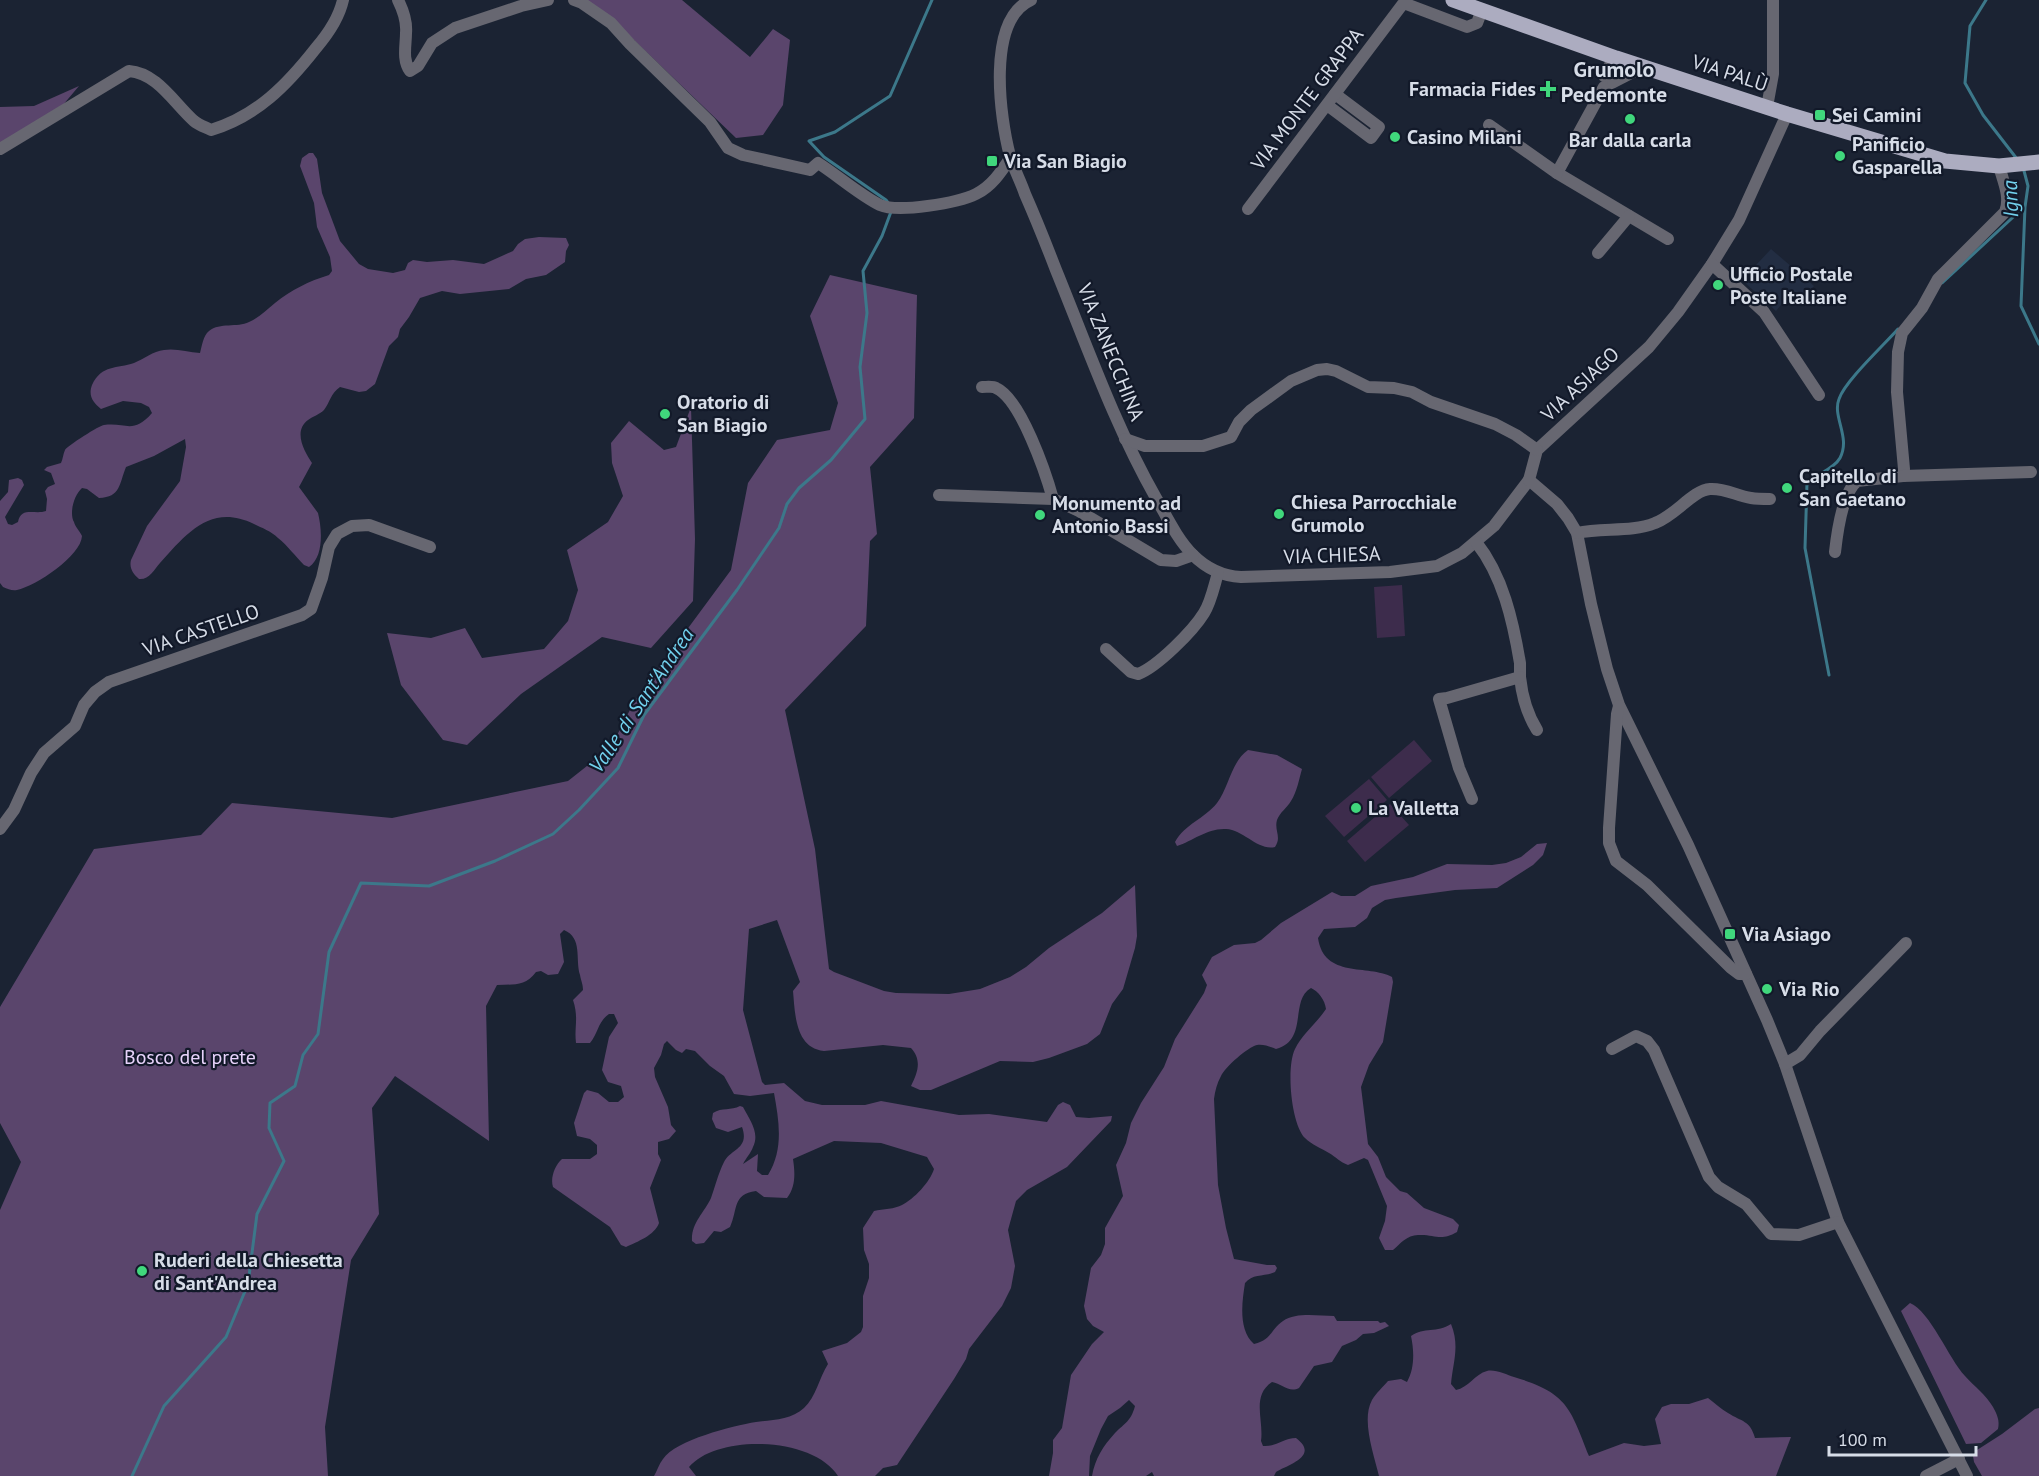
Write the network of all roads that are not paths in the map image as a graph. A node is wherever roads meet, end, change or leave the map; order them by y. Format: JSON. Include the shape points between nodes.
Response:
{"nodes":[{"id":1,"x":344,"y":0,"type":"edge"},
{"id":2,"x":398,"y":0,"type":"edge"},
{"id":3,"x":548,"y":0,"type":"edge"},
{"id":4,"x":574,"y":0,"type":"edge"},
{"id":5,"x":1031,"y":0,"type":"edge"},
{"id":6,"x":1453,"y":0,"type":"edge"},
{"id":7,"x":1773,"y":0,"type":"edge"},
{"id":8,"x":1477,"y":8,"type":"junction"},
{"id":9,"x":1594,"y":50,"type":"junction"},
{"id":10,"x":1617,"y":58,"type":"junction"},
{"id":11,"x":1643,"y":67,"type":"junction"},
{"id":12,"x":1607,"y":81,"type":"junction"},
{"id":13,"x":1335,"y":94,"type":"junction"},
{"id":14,"x":1327,"y":105,"type":"junction"},
{"id":15,"x":1767,"y":107,"type":"junction"},
{"id":16,"x":1787,"y":114,"type":"junction"},
{"id":17,"x":1489,"y":125,"type":"dead end"},
{"id":18,"x":0,"y":148,"type":"edge"},
{"id":19,"x":1011,"y":157,"type":"junction"},
{"id":20,"x":2039,"y":162,"type":"edge"},
{"id":21,"x":2003,"y":166,"type":"junction"},
{"id":22,"x":1557,"y":173,"type":"junction"},
{"id":23,"x":1248,"y":209,"type":"dead end"},
{"id":24,"x":1629,"y":216,"type":"junction"},
{"id":25,"x":1668,"y":239,"type":"dead end"},
{"id":26,"x":1598,"y":253,"type":"dead end"},
{"id":27,"x":1712,"y":264,"type":"junction"},
{"id":28,"x":982,"y":387,"type":"dead end"},
{"id":29,"x":1819,"y":395,"type":"dead end"},
{"id":30,"x":1125,"y":439,"type":"junction"},
{"id":31,"x":1537,"y":450,"type":"junction"},
{"id":32,"x":2031,"y":472,"type":"dead end"},
{"id":33,"x":1903,"y":476,"type":"junction"},
{"id":34,"x":1529,"y":480,"type":"junction"},
{"id":35,"x":939,"y":495,"type":"dead end"},
{"id":36,"x":1053,"y":499,"type":"junction"},
{"id":37,"x":1770,"y":499,"type":"dead end"},
{"id":38,"x":1577,"y":533,"type":"junction"},
{"id":39,"x":1476,"y":542,"type":"junction"},
{"id":40,"x":430,"y":547,"type":"dead end"},
{"id":41,"x":1836,"y":552,"type":"dead end"},
{"id":42,"x":1193,"y":555,"type":"junction"},
{"id":43,"x":1218,"y":573,"type":"junction"},
{"id":44,"x":1106,"y":649,"type":"dead end"},
{"id":45,"x":1520,"y":677,"type":"junction"},
{"id":46,"x":1619,"y":705,"type":"junction"},
{"id":47,"x":1537,"y":730,"type":"dead end"},
{"id":48,"x":1472,"y":799,"type":"dead end"},
{"id":49,"x":0,"y":829,"type":"edge"},
{"id":50,"x":1906,"y":943,"type":"dead end"},
{"id":51,"x":1746,"y":974,"type":"junction"},
{"id":52,"x":1612,"y":1049,"type":"dead end"},
{"id":53,"x":1785,"y":1064,"type":"junction"},
{"id":54,"x":1838,"y":1222,"type":"junction"},
{"id":55,"x":1959,"y":1459,"type":"junction"},
{"id":56,"x":1926,"y":1476,"type":"edge"},
{"id":57,"x":1967,"y":1476,"type":"edge"}],
"edges":[{"from":1,"to":18,"type":"street","via":[[333,24],[297,73],[274,96],[234,121],[211,130],[196,123],[152,80],[140,72],[129,71]]},
{"from":2,"to":3,"type":"street","via":[[405,20],[406,66],[410,71],[418,66],[432,43],[455,28]]},
{"from":4,"to":19,"type":"street","via":[[611,23],[710,122],[728,148],[810,170],[818,163],[892,209],[976,194],[997,179]]},
{"from":5,"to":19,"type":"street","via":[[1014,14],[1003,38],[1000,57]]},
{"from":6,"to":8,"type":"main road","name":"VIA PALÙ"},
{"from":7,"to":15,"type":"street","via":[[1773,74]]},
{"from":8,"to":9,"type":"main road","name":"VIA PALÙ"},
{"from":8,"to":13,"type":"street","name":"VIA MONTE GRAPPA","via":[[1477,23],[1467,27],[1406,3]]},
{"from":9,"to":10,"type":"main road","name":"VIA PALÙ"},
{"from":9,"to":12,"type":"street"},
{"from":10,"to":11,"type":"main road","name":"VIA PALÙ"},
{"from":10,"to":12,"type":"street","via":[[1619,66]]},
{"from":11,"to":12,"type":"street"},
{"from":11,"to":15,"type":"main road","name":"VIA PALÙ"},
{"from":12,"to":22,"type":"street"},
{"from":13,"to":14,"type":"street","name":"VIA MONTE GRAPPA"},
{"from":13,"to":14,"type":"street","via":[[1379,127],[1371,138]]},
{"from":14,"to":23,"type":"street","name":"VIA MONTE GRAPPA"},
{"from":15,"to":16,"type":"main road","name":"VIA PALÙ"},
{"from":16,"to":21,"type":"main road","name":"VIA PALÙ","via":[[1945,161]]},
{"from":16,"to":27,"type":"street","name":"VIA ASIAGO","via":[[1739,220]]},
{"from":17,"to":22,"type":"street"},
{"from":19,"to":30,"type":"street","name":"VIA ZANECCHINA"},
{"from":20,"to":21,"type":"main road","name":"VIA PALÙ"},
{"from":21,"to":33,"type":"street","via":[[2005,212],[1938,279],[1902,333],[1897,392]]},
{"from":22,"to":24,"type":"street"},
{"from":24,"to":25,"type":"street"},
{"from":24,"to":26,"type":"street"},
{"from":27,"to":29,"type":"street","via":[[1764,312]]},
{"from":27,"to":31,"type":"street","name":"VIA ASIAGO","via":[[1649,347]]},
{"from":28,"to":36,"type":"street","via":[[995,387],[1004,393],[1023,420],[1045,469]]},
{"from":30,"to":31,"type":"street","name":"VIA ZANECCHINA","via":[[1145,446],[1203,446],[1231,437],[1251,410],[1292,381],[1317,369],[1327,369],[1368,387],[1412,392],[1495,424]]},
{"from":30,"to":42,"type":"street","name":"VIA CHIESA","via":[[1166,517]]},
{"from":31,"to":34,"type":"street","name":"VIA ASIAGO"},
{"from":32,"to":33,"type":"street"},
{"from":33,"to":41,"type":"street","via":[[1853,484],[1842,514]]},
{"from":34,"to":38,"type":"street","via":[[1557,504]]},
{"from":34,"to":39,"type":"street","name":"VIA CHIESA","via":[[1494,526]]},
{"from":35,"to":36,"type":"street"},
{"from":36,"to":42,"type":"street","via":[[1161,560],[1176,561]]},
{"from":37,"to":38,"type":"street","via":[[1752,499],[1711,489],[1694,495],[1673,515],[1654,524]]},
{"from":38,"to":46,"type":"street","via":[[1596,625]]},
{"from":39,"to":43,"type":"street","name":"VIA CHIESA","via":[[1437,566],[1390,572],[1241,577]]},
{"from":39,"to":45,"type":"street","via":[[1495,571],[1506,601]]},
{"from":40,"to":49,"type":"street","name":"VIA CASTELLO","via":[[369,525],[352,526],[337,534],[329,547],[311,609],[302,615],[109,682],[84,705],[75,726],[44,753]]},
{"from":42,"to":43,"type":"street","name":"VIA CHIESA"},
{"from":43,"to":44,"type":"street","via":[[1204,613],[1148,671],[1138,675],[1131,672]]},
{"from":45,"to":47,"type":"street","via":[[1527,714]]},
{"from":45,"to":48,"type":"street","via":[[1439,699]]},
{"from":46,"to":51,"type":"street"},
{"from":46,"to":51,"type":"street","via":[[1609,843],[1616,861],[1647,885],[1731,968]]},
{"from":50,"to":53,"type":"street","via":[[1800,1055]]},
{"from":51,"to":53,"type":"street"},
{"from":52,"to":54,"type":"street","via":[[1636,1036],[1647,1041],[1710,1177],[1718,1187],[1746,1204],[1771,1234],[1799,1234]]},
{"from":53,"to":54,"type":"street"},
{"from":54,"to":55,"type":"street"},
{"from":55,"to":56,"type":"street"},
{"from":55,"to":57,"type":"street"}]}
